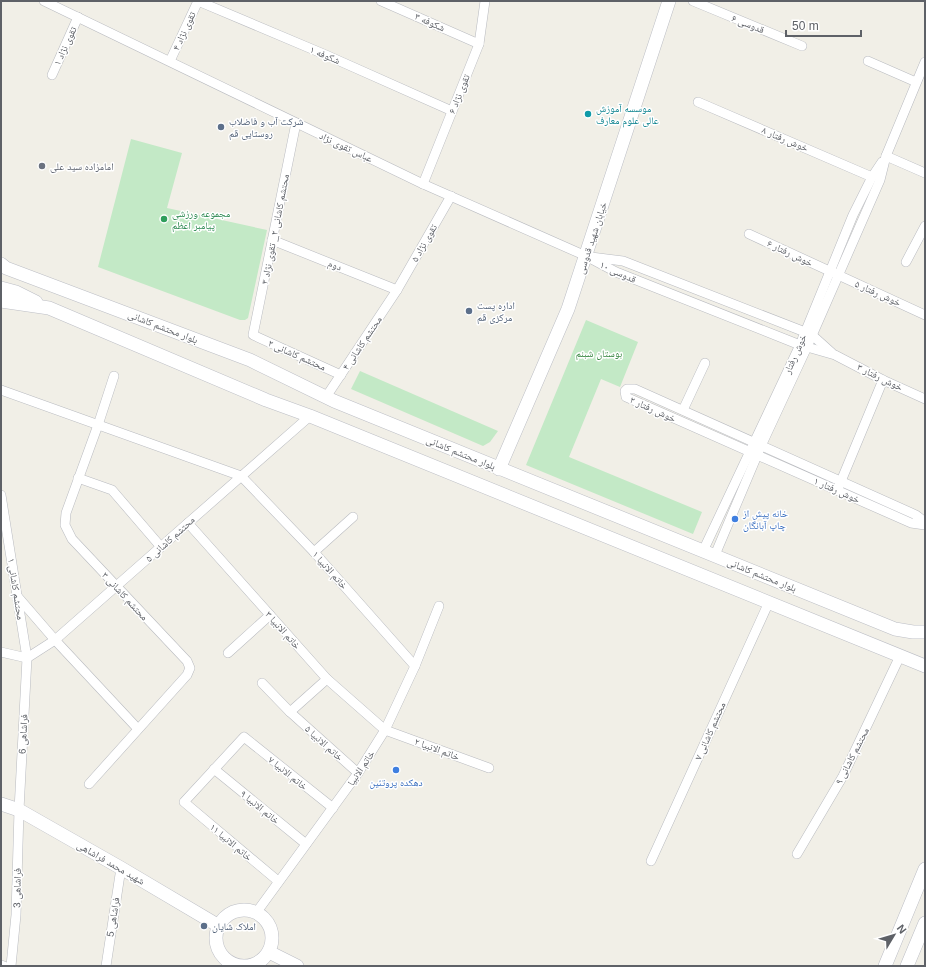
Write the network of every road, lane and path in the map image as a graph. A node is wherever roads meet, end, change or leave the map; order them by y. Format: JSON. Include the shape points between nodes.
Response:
{"nodes":[{"id":1,"x":44,"y":1,"type":"edge"},
{"id":2,"x":198,"y":1,"type":"edge"},
{"id":3,"x":381,"y":1,"type":"edge"},
{"id":4,"x":485,"y":1,"type":"edge"},
{"id":5,"x":669,"y":1,"type":"edge"},
{"id":6,"x":693,"y":1,"type":"edge"},
{"id":7,"x":78,"y":17,"type":"junction"},
{"id":8,"x":479,"y":44,"type":"junction"},
{"id":9,"x":802,"y":46,"type":"dead end"},
{"id":10,"x":170,"y":61,"type":"junction"},
{"id":11,"x":868,"y":62,"type":"dead end"},
{"id":12,"x":924,"y":66,"type":"edge"},
{"id":13,"x":52,"y":75,"type":"dead end"},
{"id":14,"x":916,"y":82,"type":"junction"},
{"id":15,"x":698,"y":102,"type":"dead end"},
{"id":16,"x":452,"y":111,"type":"junction"},
{"id":17,"x":296,"y":123,"type":"junction"},
{"id":18,"x":886,"y":156,"type":"junction"},
{"id":19,"x":925,"y":173,"type":"edge"},
{"id":20,"x":872,"y":177,"type":"junction"},
{"id":21,"x":423,"y":184,"type":"junction"},
{"id":22,"x":451,"y":196,"type":"junction"},
{"id":23,"x":925,"y":226,"type":"edge"},
{"id":24,"x":749,"y":234,"type":"dead end"},
{"id":25,"x":272,"y":240,"type":"junction"},
{"id":26,"x":586,"y":256,"type":"junction"},
{"id":27,"x":906,"y":262,"type":"dead end"},
{"id":28,"x":1,"y":264,"type":"edge"},
{"id":29,"x":834,"y":273,"type":"junction"},
{"id":30,"x":1,"y":288,"type":"edge"},
{"id":31,"x":397,"y":290,"type":"junction"},
{"id":32,"x":1,"y":301,"type":"edge"},
{"id":33,"x":49,"y":308,"type":"junction"},
{"id":34,"x":925,"y":315,"type":"edge"},
{"id":35,"x":808,"y":334,"type":"junction"},
{"id":36,"x":253,"y":335,"type":"joint"},
{"id":37,"x":804,"y":346,"type":"junction"},
{"id":38,"x":835,"y":355,"type":"junction"},
{"id":39,"x":705,"y":362,"type":"dead end"},
{"id":40,"x":341,"y":374,"type":"junction"},
{"id":41,"x":114,"y":376,"type":"dead end"},
{"id":42,"x":883,"y":380,"type":"junction"},
{"id":43,"x":1,"y":390,"type":"edge"},
{"id":44,"x":326,"y":397,"type":"junction"},
{"id":45,"x":925,"y":399,"type":"edge"},
{"id":46,"x":684,"y":410,"type":"junction"},
{"id":47,"x":310,"y":416,"type":"junction"},
{"id":48,"x":98,"y":425,"type":"junction"},
{"id":49,"x":758,"y":444,"type":"junction"},
{"id":50,"x":754,"y":453,"type":"junction"},
{"id":51,"x":499,"y":468,"type":"junction"},
{"id":52,"x":241,"y":476,"type":"junction"},
{"id":53,"x":78,"y":478,"type":"junction"},
{"id":54,"x":839,"y":486,"type":"junction"},
{"id":55,"x":1,"y":495,"type":"edge"},
{"id":56,"x":353,"y":517,"type":"dead end"},
{"id":57,"x":188,"y":522,"type":"junction"},
{"id":58,"x":925,"y":523,"type":"edge"},
{"id":59,"x":161,"y":547,"type":"junction"},
{"id":60,"x":314,"y":552,"type":"junction"},
{"id":61,"x":709,"y":553,"type":"junction"},
{"id":62,"x":117,"y":587,"type":"junction"},
{"id":63,"x":17,"y":596,"type":"junction"},
{"id":64,"x":769,"y":602,"type":"junction"},
{"id":65,"x":439,"y":606,"type":"dead end"},
{"id":66,"x":270,"y":615,"type":"junction"},
{"id":67,"x":921,"y":633,"type":"edge"},
{"id":68,"x":56,"y":640,"type":"junction"},
{"id":69,"x":1,"y":652,"type":"edge"},
{"id":70,"x":228,"y":653,"type":"dead end"},
{"id":71,"x":900,"y":656,"type":"junction"},
{"id":72,"x":27,"y":658,"type":"junction"},
{"id":73,"x":415,"y":666,"type":"junction"},
{"id":74,"x":925,"y":666,"type":"edge"},
{"id":75,"x":327,"y":679,"type":"junction"},
{"id":76,"x":262,"y":683,"type":"dead end"},
{"id":77,"x":290,"y":712,"type":"junction"},
{"id":78,"x":138,"y":729,"type":"junction"},
{"id":79,"x":385,"y":730,"type":"junction"},
{"id":80,"x":489,"y":768,"type":"dead end"},
{"id":81,"x":214,"y":770,"type":"junction"},
{"id":82,"x":358,"y":773,"type":"junction"},
{"id":83,"x":89,"y":784,"type":"dead end"},
{"id":84,"x":1,"y":804,"type":"edge"},
{"id":85,"x":333,"y":808,"type":"junction"},
{"id":86,"x":19,"y":810,"type":"junction"},
{"id":87,"x":306,"y":844,"type":"junction"},
{"id":88,"x":797,"y":854,"type":"dead end"},
{"id":89,"x":651,"y":861,"type":"dead end"},
{"id":90,"x":121,"y":868,"type":"junction"},
{"id":91,"x":925,"y":870,"type":"edge"},
{"id":92,"x":278,"y":881,"type":"junction"},
{"id":93,"x":256,"y":913,"type":"junction"},
{"id":94,"x":925,"y":923,"type":"edge"},
{"id":95,"x":219,"y":926,"type":"junction"},
{"id":96,"x":269,"y":952,"type":"junction"},
{"id":97,"x":228,"y":964,"type":"edge"},
{"id":98,"x":1,"y":965,"type":"edge"},
{"id":99,"x":4,"y":966,"type":"edge"},
{"id":100,"x":11,"y":966,"type":"edge"},
{"id":101,"x":106,"y":966,"type":"edge"},
{"id":102,"x":297,"y":966,"type":"edge"},
{"id":103,"x":885,"y":966,"type":"edge"},
{"id":104,"x":907,"y":966,"type":"edge"}],
"edges":[{"from":1,"to":7,"type":"street","name":"عباس تقوی نژاد"},
{"from":2,"to":10,"type":"street","name":"تقوی نژاد ۴"},
{"from":2,"to":16,"type":"street","name":"شکوفه ۱"},
{"from":3,"to":8,"type":"street","name":"شکوفه ۳"},
{"from":4,"to":8,"type":"street","name":"تقوی نژاد ۶"},
{"from":5,"to":26,"type":"main road","name":"خیابان شهید قدوسی"},
{"from":6,"to":9,"type":"street","name":"قدوسی ۶"},
{"from":7,"to":10,"type":"street","name":"عباس تقوی نژاد"},
{"from":7,"to":13,"type":"street","name":"تقوی نژاد ۱"},
{"from":8,"to":16,"type":"street","name":"تقوی نژاد ۶"},
{"from":10,"to":17,"type":"street","name":"عباس تقوی نژاد"},
{"from":11,"to":14,"type":"street"},
{"from":12,"to":14,"type":"street","name":"خوش رفتار"},
{"from":14,"to":18,"type":"street","name":"خوش رفتار"},
{"from":15,"to":20,"type":"street","name":"خوش رفتار ۸"},
{"from":16,"to":21,"type":"street","name":"تقوی نژاد ۶"},
{"from":17,"to":21,"type":"street","name":"عباس تقوی نژاد"},
{"from":17,"to":25,"type":"street","name":"محتشم کاشانی ۲_ تقوی نژاد ۳"},
{"from":18,"to":19,"type":"street"},
{"from":18,"to":20,"type":"street","name":"خوش رفتار"},
{"from":18,"to":29,"type":"street","name":"خوش رفتار","via":[[880,180]]},
{"from":20,"to":29,"type":"street","name":"خوش رفتار","via":[[854,215]]},
{"from":21,"to":22,"type":"street","name":"عباس تقوی نژاد"},
{"from":22,"to":26,"type":"street","name":"عباس تقوی نژاد"},
{"from":22,"to":31,"type":"street","name":"تقوی نژاد ۵"},
{"from":23,"to":27,"type":"street"},
{"from":24,"to":29,"type":"street","name":"خوش رفتار ۶"},
{"from":25,"to":31,"type":"street","name":"دوم"},
{"from":25,"to":36,"type":"street","name":"محتشم کاشانی ۲_ تقوی نژاد ۳"},
{"from":26,"to":35,"type":"street","name":"قدوسی ۱۰","via":[[623,261]]},
{"from":26,"to":37,"type":"street","name":"قدوسی ۱۰","via":[[616,272]]},
{"from":26,"to":51,"type":"main road","name":"خیابان شهید قدوسی","via":[[568,309]]},
{"from":28,"to":44,"type":"main road","name":"بلوار محتشم کاشانی","via":[[250,360]]},
{"from":29,"to":34,"type":"street","name":"خوش رفتار ۵"},
{"from":29,"to":35,"type":"street","name":"خوش رفتار"},
{"from":30,"to":33,"type":"main road","via":[[16,292]]},
{"from":31,"to":40,"type":"street","name":"محتشم کاشانی ۴"},
{"from":32,"to":33,"type":"main road"},
{"from":33,"to":47,"type":"main road"},
{"from":35,"to":37,"type":"street","name":"خوش رفتار"},
{"from":35,"to":38,"type":"street","name":"قدوسی ۱۰"},
{"from":36,"to":40,"type":"street","name":"محتشم کاشانی ۲"},
{"from":37,"to":38,"type":"street","name":"قدوسی ۱۰"},
{"from":37,"to":49,"type":"street","name":"خوش رفتار"},
{"from":38,"to":42,"type":"street","name":"خوش رفتار ۳"},
{"from":39,"to":46,"type":"street"},
{"from":40,"to":44,"type":"street","name":"محتشم کاشانی ۴"},
{"from":41,"to":48,"type":"street","name":"محتشم کاشانی ۳"},
{"from":42,"to":45,"type":"street","name":"خوش رفتار ۳"},
{"from":42,"to":54,"type":"street"},
{"from":43,"to":48,"type":"street"},
{"from":44,"to":51,"type":"main road","name":"بلوار محتشم کاشانی"},
{"from":46,"to":49,"type":"street","name":"خوش رفتار ۲"},
{"from":46,"to":50,"type":"street","name":"خوش رفتار ۲","via":[[635,389],[627,388],[625,391],[626,397]]},
{"from":47,"to":52,"type":"street","name":"محتشم کاشانی ۵"},
{"from":47,"to":64,"type":"main road"},
{"from":48,"to":52,"type":"street"},
{"from":48,"to":53,"type":"street","name":"محتشم کاشانی ۳"},
{"from":49,"to":50,"type":"street","name":"خوش رفتار"},
{"from":49,"to":54,"type":"street","name":"خوش رفتار ۱"},
{"from":50,"to":54,"type":"street","name":"خوش رفتار ۱"},
{"from":50,"to":61,"type":"street","name":"خوش رفتار"},
{"from":51,"to":61,"type":"main road","name":"بلوار محتشم کاشانی"},
{"from":52,"to":57,"type":"street","name":"محتشم کاشانی ۵"},
{"from":52,"to":60,"type":"street","name":"خاتم الانبیا ۱"},
{"from":53,"to":59,"type":"street","via":[[112,490]]},
{"from":53,"to":62,"type":"street","name":"محتشم کاشانی ۳","via":[[66,513],[65,525],[72,539]]},
{"from":54,"to":58,"type":"street","name":"خوش رفتار ۱","via":[[912,523]]},
{"from":55,"to":63,"type":"street","name":"محتشم کاشانی ۱"},
{"from":56,"to":60,"type":"street"},
{"from":57,"to":59,"type":"street","name":"محتشم کاشانی ۵"},
{"from":57,"to":66,"type":"street","name":"خاتم الانبیا ۳"},
{"from":59,"to":62,"type":"street","name":"محتشم کاشانی ۵"},
{"from":60,"to":73,"type":"street","name":"خاتم الانبیا ۱"},
{"from":61,"to":67,"type":"main road","name":"بلوار محتشم کاشانی","via":[[895,629]]},
{"from":62,"to":68,"type":"street","name":"محتشم کاشانی ۵"},
{"from":62,"to":78,"type":"street","name":"محتشم کاشانی ۳","via":[[187,661],[190,668],[187,676]]},
{"from":63,"to":68,"type":"street"},
{"from":63,"to":72,"type":"street","name":"محتشم کاشانی ۱"},
{"from":64,"to":71,"type":"main road"},
{"from":64,"to":89,"type":"street","name":"محتشم کاشانی ۷"},
{"from":65,"to":73,"type":"street","name":"خاتم الانبیا"},
{"from":66,"to":70,"type":"street"},
{"from":66,"to":75,"type":"street","name":"خاتم الانبیا ۳"},
{"from":68,"to":72,"type":"street","name":"محتشم کاشانی ۵"},
{"from":68,"to":78,"type":"street"},
{"from":69,"to":72,"type":"street"},
{"from":71,"to":74,"type":"main road"},
{"from":71,"to":88,"type":"street","name":"محتشم کاشانی ۹","via":[[843,776]]},
{"from":72,"to":86,"type":"street","name":"فراشاهی 6"},
{"from":73,"to":79,"type":"street","name":"خاتم الانبیا"},
{"from":75,"to":77,"type":"street"},
{"from":75,"to":79,"type":"street","name":"خاتم الانبیا ۳"},
{"from":76,"to":77,"type":"street","name":"خاتم الانبیا ۵"},
{"from":77,"to":82,"type":"street","name":"خاتم الانبیا ۵"},
{"from":78,"to":83,"type":"street","name":"محتشم کاشانی ۳"},
{"from":79,"to":80,"type":"street","name":"خاتم الانبیا ۲"},
{"from":79,"to":82,"type":"street","name":"خاتم الانبیا"},
{"from":81,"to":85,"type":"street","name":"خاتم الانبیا ۷","via":[[244,737]]},
{"from":81,"to":87,"type":"street","name":"خاتم الانبیا ۹"},
{"from":81,"to":92,"type":"street","name":"خاتم الانبیا ۱۱","via":[[184,802]]},
{"from":82,"to":85,"type":"street","name":"خاتم الانبیا"},
{"from":84,"to":86,"type":"main road","name":"شهید محمد فراشاهی"},
{"from":85,"to":87,"type":"street","name":"خاتم الانبیا"},
{"from":86,"to":90,"type":"main road","name":"شهید محمد فراشاهی"},
{"from":86,"to":100,"type":"street","name":"فراشاهی 3","via":[[16,916]]},
{"from":87,"to":92,"type":"street","name":"خاتم الانبیا"},
{"from":90,"to":95,"type":"main road","name":"شهید محمد فراشاهی"},
{"from":90,"to":101,"type":"street","name":"فراشاهی 5"},
{"from":91,"to":103,"type":"main road"},
{"from":92,"to":93,"type":"street","name":"خاتم الانبیا"},
{"from":93,"to":95,"type":"main road","via":[[246,910],[235,912],[225,918]]},
{"from":93,"to":96,"type":"main road","via":[[265,920],[271,930]]},
{"from":94,"to":104,"type":"main road"},
{"from":95,"to":97,"type":"main road","via":[[217,946]]},
{"from":96,"to":97,"type":"main road","via":[[262,960],[251,966]]},
{"from":96,"to":102,"type":"main road"},
{"from":98,"to":99,"type":"street"}]}
